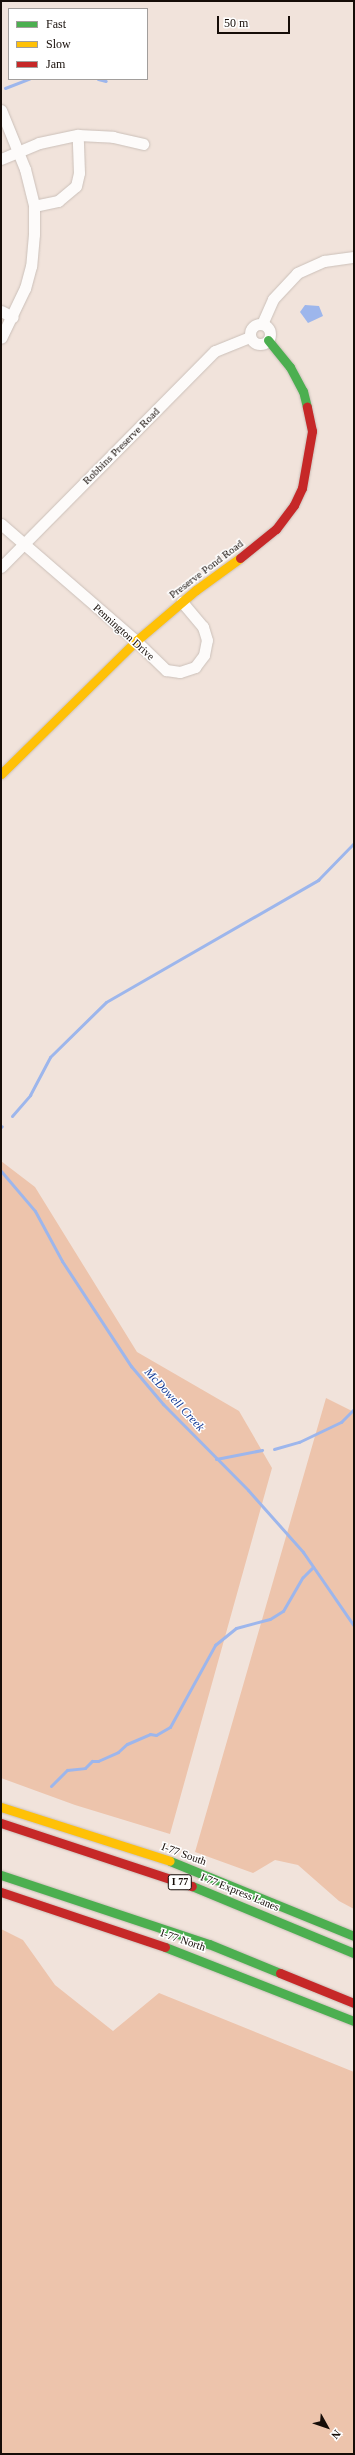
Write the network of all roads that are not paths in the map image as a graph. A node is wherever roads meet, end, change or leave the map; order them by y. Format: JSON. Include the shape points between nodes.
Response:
{"nodes":[{"id":1,"x":1,"y":110,"type":"edge"},
{"id":2,"x":78,"y":135,"type":"junction"},
{"id":3,"x":143,"y":144,"type":"dead end"},
{"id":4,"x":19,"y":151,"type":"junction"},
{"id":5,"x":1,"y":159,"type":"edge"},
{"id":6,"x":34,"y":206,"type":"junction"},
{"id":7,"x":354,"y":257,"type":"edge"},
{"id":8,"x":1,"y":311,"type":"edge"},
{"id":9,"x":13,"y":317,"type":"junction"},
{"id":10,"x":262,"y":324,"type":"junction"},
{"id":11,"x":250,"y":337,"type":"junction"},
{"id":12,"x":1,"y":338,"type":"edge"},
{"id":13,"x":268,"y":340,"type":"junction"},
{"id":14,"x":1,"y":524,"type":"edge"},
{"id":15,"x":24,"y":544,"type":"junction"},
{"id":16,"x":1,"y":567,"type":"edge"},
{"id":17,"x":182,"y":602,"type":"junction"},
{"id":18,"x":136,"y":640,"type":"junction"},
{"id":19,"x":1,"y":774,"type":"edge"},
{"id":20,"x":1,"y":1807,"type":"edge"},
{"id":21,"x":1,"y":1823,"type":"edge"},
{"id":22,"x":1,"y":1875,"type":"edge"},
{"id":23,"x":1,"y":1892,"type":"edge"},
{"id":24,"x":354,"y":1936,"type":"edge"},
{"id":25,"x":354,"y":1953,"type":"edge"},
{"id":26,"x":354,"y":2003,"type":"edge"},
{"id":27,"x":354,"y":2021,"type":"edge"}],
"edges":[{"from":1,"to":4,"type":"street"},
{"from":2,"to":3,"type":"street","via":[[113,137]]},
{"from":2,"to":4,"type":"street","via":[[52,139]]},
{"from":2,"to":6,"type":"street","via":[[79,173],[76,186],[58,201]]},
{"from":4,"to":5,"type":"street"},
{"from":4,"to":6,"type":"street"},
{"from":6,"to":9,"type":"street","via":[[31,266]]},
{"from":7,"to":10,"type":"street","via":[[324,261],[298,273],[273,299]]},
{"from":8,"to":9,"type":"street"},
{"from":9,"to":12,"type":"street"},
{"from":10,"to":11,"type":"street","via":[[253,326]]},
{"from":10,"to":13,"type":"street","via":[[269,330]]},
{"from":11,"to":13,"type":"street","via":[[259,344]]},
{"from":11,"to":15,"type":"street","name":"Robbins Preserve Road","via":[[215,351]]},
{"from":13,"to":17,"type":"main road","name":"Preserve Pond Road","via":[[290,367],[306,404],[312,431],[302,488],[276,529]]},
{"from":14,"to":15,"type":"street","name":"Pennington Drive"},
{"from":15,"to":16,"type":"street","name":"Robbins Preserve Road"},
{"from":15,"to":18,"type":"street","name":"Pennington Drive"},
{"from":17,"to":18,"type":"main road","name":"Preserve Pond Road"},
{"from":17,"to":18,"type":"street","name":"Pennington Drive","via":[[203,627],[207,640],[204,656],[195,667],[180,672],[166,670]]},
{"from":18,"to":19,"type":"main road","name":"Preserve Pond Road"},
{"from":20,"to":24,"type":"main road","name":"I-77 South","number":"I 77","via":[[168,1860]]},
{"from":21,"to":25,"type":"main road","name":"I 77 Express Lanes","number":"I 77","via":[[163,1875],[264,1914]]},
{"from":22,"to":26,"type":"main road","via":[[209,1944]]},
{"from":23,"to":27,"type":"main road","name":"I-77 North","via":[[203,1960]]}]}
